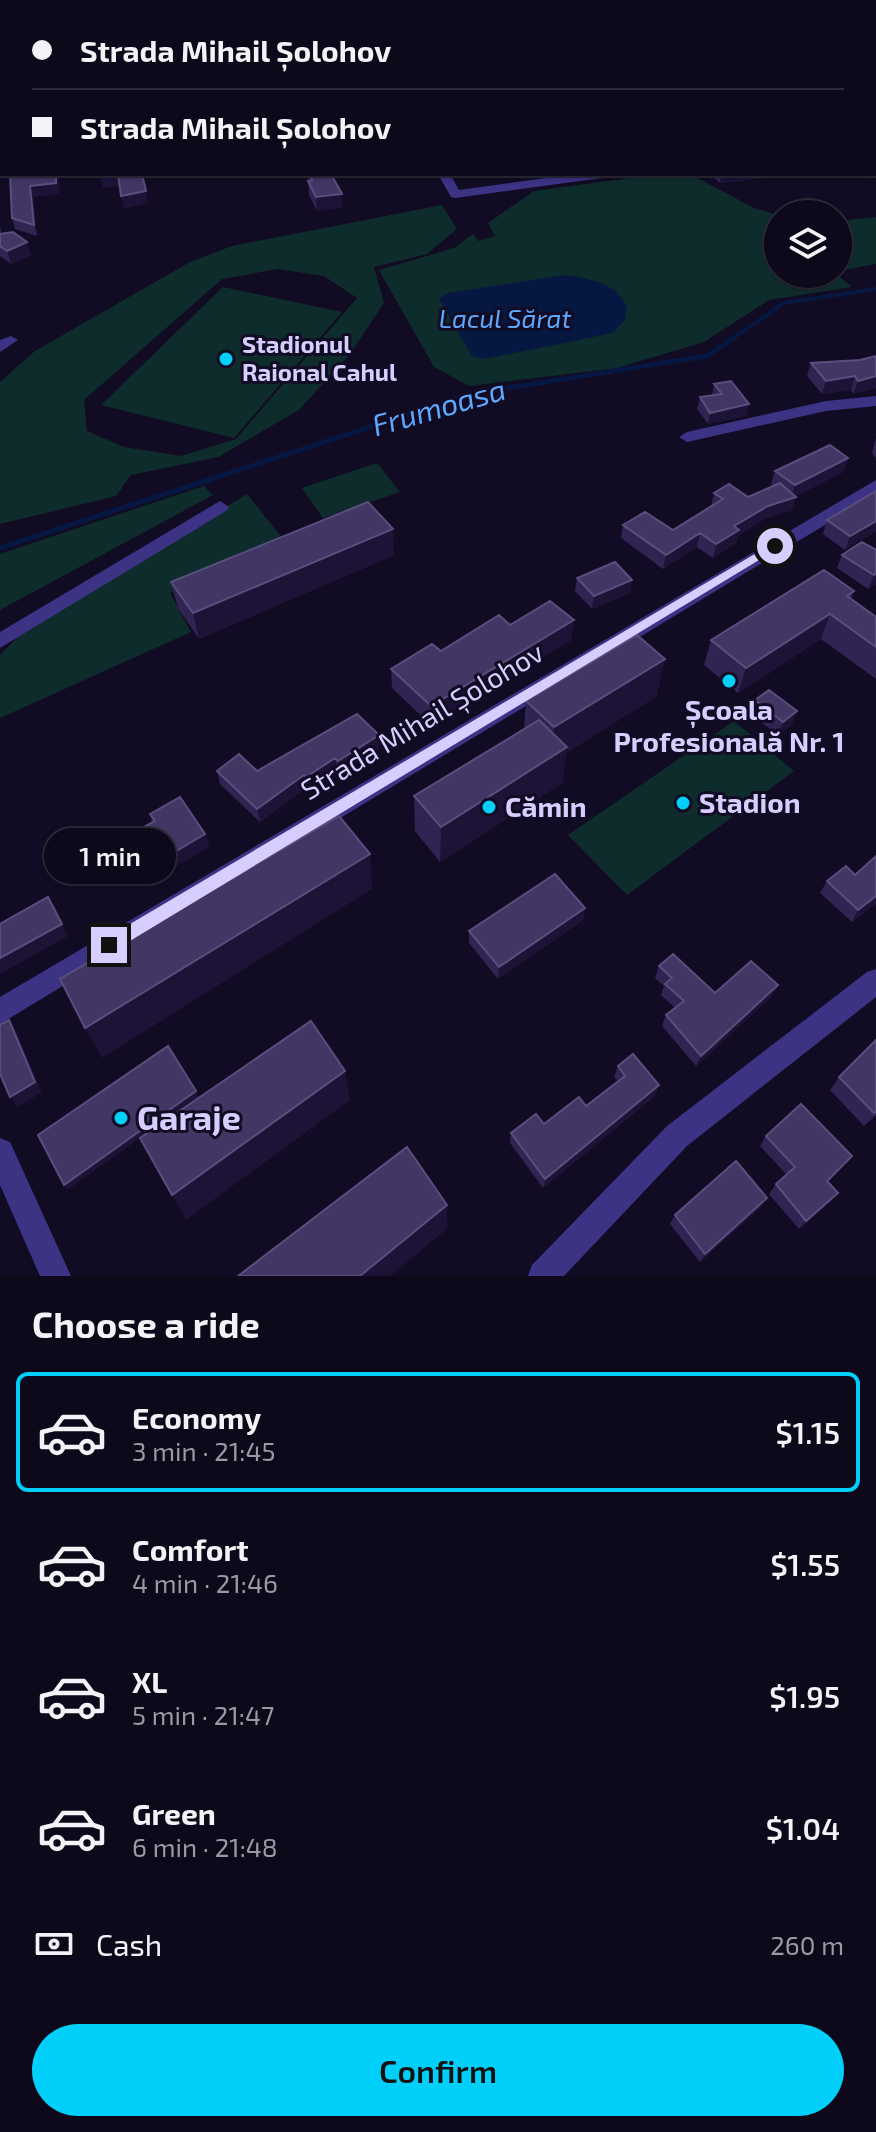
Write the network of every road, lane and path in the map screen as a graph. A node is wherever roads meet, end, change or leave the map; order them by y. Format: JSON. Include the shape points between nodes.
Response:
{"nodes":[{"id":1,"x":445,"y":176,"type":"edge"},
{"id":2,"x":587,"y":176,"type":"edge"},
{"id":3,"x":876,"y":401,"type":"edge"},
{"id":4,"x":687,"y":437,"type":"dead end"},
{"id":5,"x":876,"y":486,"type":"edge"},
{"id":6,"x":220,"y":507,"type":"dead end"},
{"id":7,"x":0,"y":641,"type":"edge"},
{"id":8,"x":876,"y":981,"type":"edge"},
{"id":9,"x":0,"y":1011,"type":"edge"},
{"id":10,"x":0,"y":1152,"type":"edge"},
{"id":11,"x":56,"y":1276,"type":"edge"},
{"id":12,"x":543,"y":1276,"type":"edge"}],
"edges":[{"from":1,"to":2,"type":"street","via":[[455,194]]},
{"from":3,"to":4,"type":"street","via":[[826,406]]},
{"from":5,"to":9,"type":"street","name":"Strada Mihail Șolohov"},
{"from":6,"to":7,"type":"street"},
{"from":8,"to":12,"type":"street","via":[[677,1136]]},
{"from":10,"to":11,"type":"street"}]}
